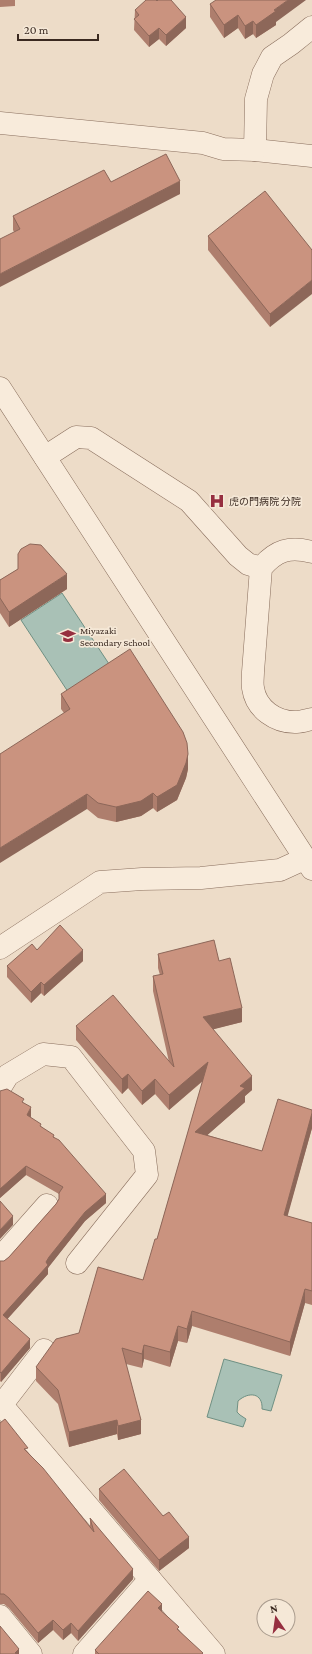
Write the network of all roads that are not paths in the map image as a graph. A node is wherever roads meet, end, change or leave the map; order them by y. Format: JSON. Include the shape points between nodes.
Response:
{"nodes":[{"id":1,"x":312,"y":27,"type":"edge"},
{"id":2,"x":0,"y":123,"type":"edge"},
{"id":3,"x":255,"y":150,"type":"junction"},
{"id":4,"x":312,"y":156,"type":"edge"},
{"id":5,"x":0,"y":388,"type":"edge"},
{"id":6,"x":45,"y":457,"type":"junction"},
{"id":7,"x":312,"y":552,"type":"edge"},
{"id":8,"x":261,"y":568,"type":"junction"},
{"id":9,"x":312,"y":719,"type":"edge"},
{"id":10,"x":308,"y":864,"type":"edge"},
{"id":11,"x":0,"y":948,"type":"edge"},
{"id":12,"x":3,"y":1077,"type":"edge"},
{"id":13,"x":47,"y":1205,"type":"dead end"},
{"id":14,"x":0,"y":1258,"type":"edge"},
{"id":15,"x":77,"y":1263,"type":"dead end"},
{"id":16,"x":44,"y":1350,"type":"dead end"},
{"id":17,"x":1,"y":1405,"type":"edge"},
{"id":18,"x":150,"y":1579,"type":"junction"},
{"id":19,"x":0,"y":1616,"type":"edge"},
{"id":20,"x":31,"y":1654,"type":"edge"},
{"id":21,"x":84,"y":1654,"type":"edge"},
{"id":22,"x":214,"y":1654,"type":"edge"}],
"edges":[{"from":1,"to":3,"type":"street","via":[[272,57],[263,74],[256,100]]},
{"from":2,"to":3,"type":"street","via":[[204,143],[223,149]]},
{"from":3,"to":4,"type":"street"},
{"from":5,"to":6,"type":"street"},
{"from":6,"to":8,"type":"street","via":[[76,436],[91,438],[189,501],[238,556],[248,564]]},
{"from":6,"to":10,"type":"street"},
{"from":7,"to":8,"type":"street","via":[[298,548],[280,552]]},
{"from":8,"to":9,"type":"street","via":[[253,689],[258,702],[267,713],[281,721],[297,722]]},
{"from":10,"to":11,"type":"street","via":[[280,870],[201,878],[100,882]]},
{"from":12,"to":15,"type":"street","via":[[43,1054],[71,1057],[144,1151],[147,1175]]},
{"from":13,"to":14,"type":"street"},
{"from":16,"to":17,"type":"street"},
{"from":17,"to":18,"type":"street"},
{"from":18,"to":21,"type":"street"},
{"from":18,"to":22,"type":"street"},
{"from":19,"to":20,"type":"street"}]}
